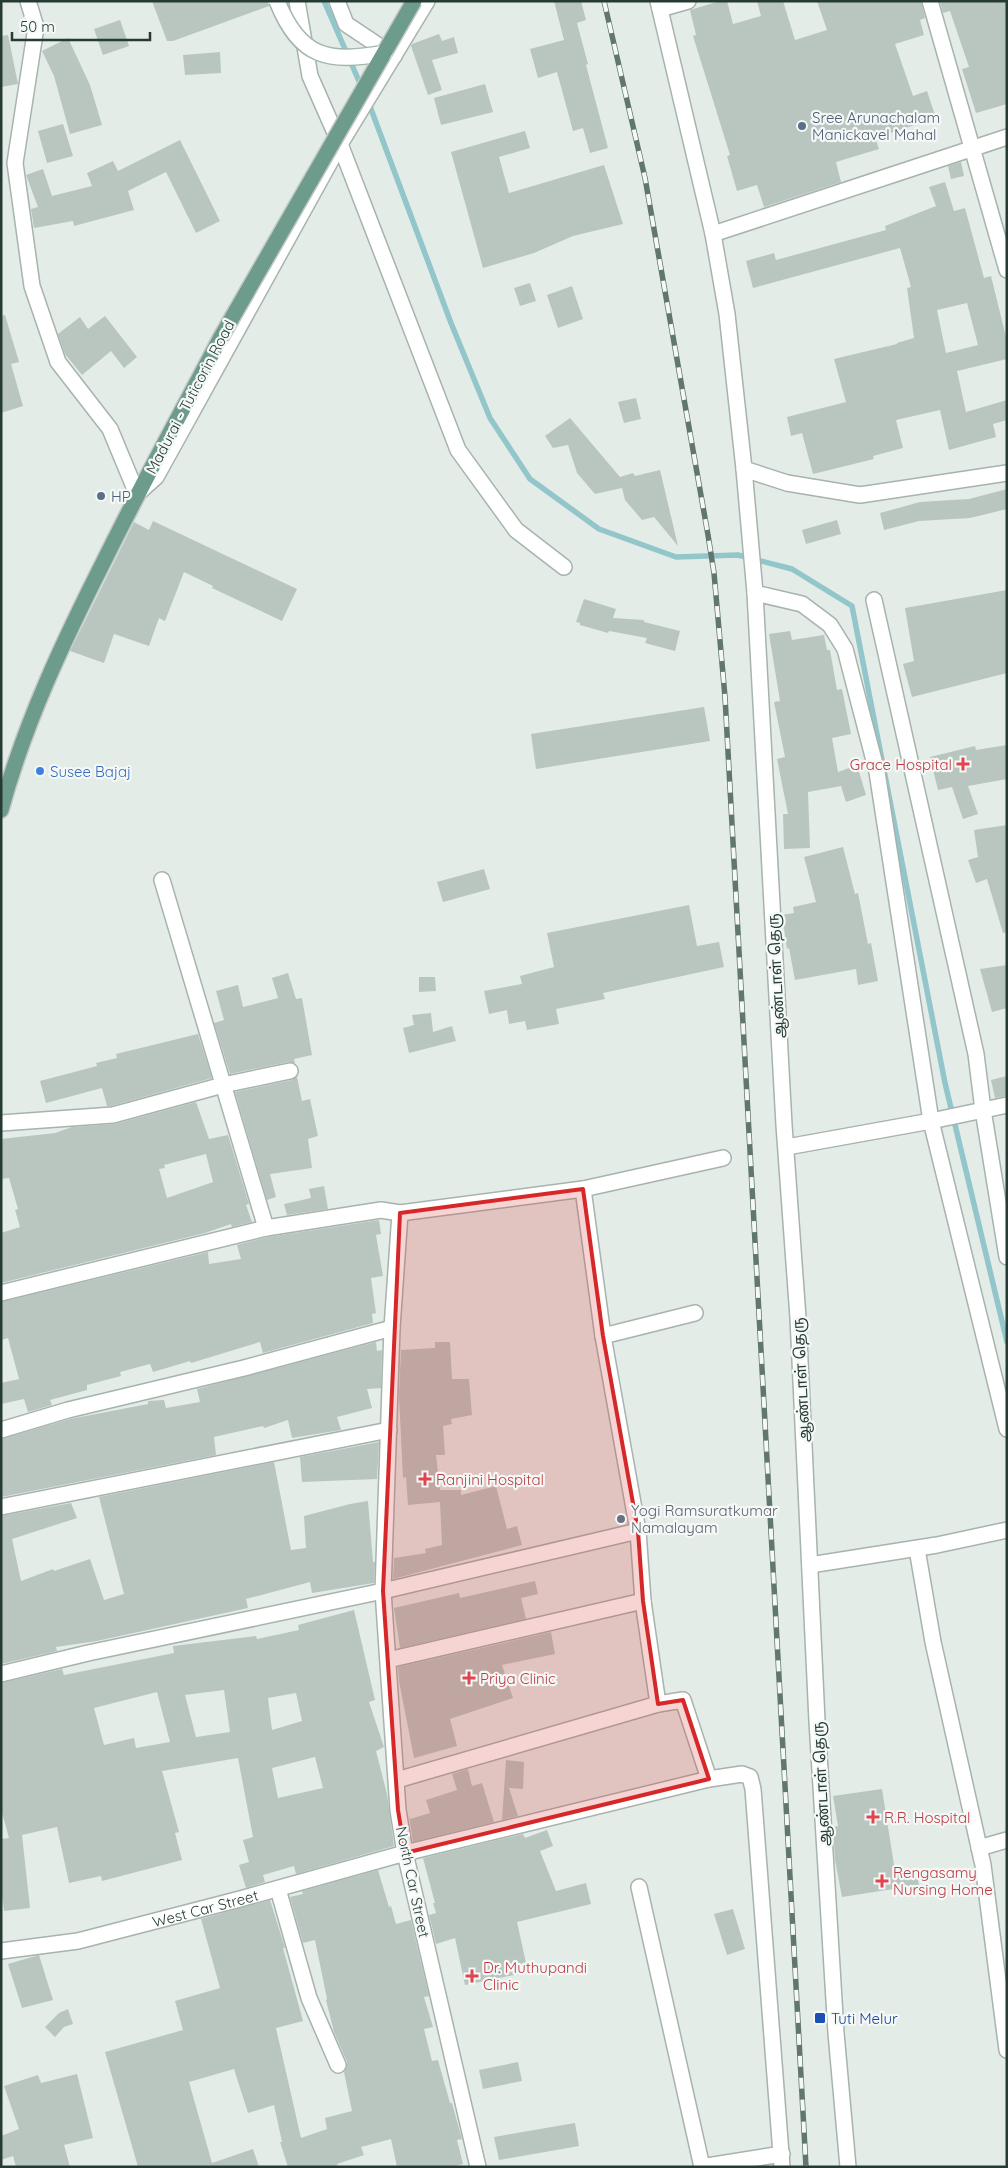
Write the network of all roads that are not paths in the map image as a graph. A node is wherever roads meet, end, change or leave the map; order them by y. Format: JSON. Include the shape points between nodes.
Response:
{"nodes":[{"id":1,"x":28,"y":1,"type":"edge"},
{"id":2,"x":278,"y":1,"type":"edge"},
{"id":3,"x":297,"y":1,"type":"edge"},
{"id":4,"x":337,"y":1,"type":"edge"},
{"id":5,"x":414,"y":1,"type":"edge"},
{"id":6,"x":427,"y":1,"type":"edge"},
{"id":7,"x":688,"y":1,"type":"edge"},
{"id":8,"x":930,"y":1,"type":"edge"},
{"id":9,"x":659,"y":5,"type":"edge"},
{"id":10,"x":389,"y":54,"type":"junction"},
{"id":11,"x":1007,"y":137,"type":"edge"},
{"id":12,"x":340,"y":144,"type":"junction"},
{"id":13,"x":971,"y":148,"type":"junction"},
{"id":14,"x":713,"y":234,"type":"junction"},
{"id":15,"x":1007,"y":270,"type":"edge"},
{"id":16,"x":744,"y":469,"type":"junction"},
{"id":17,"x":1007,"y":473,"type":"edge"},
{"id":18,"x":137,"y":494,"type":"junction"},
{"id":19,"x":564,"y":567,"type":"dead end"},
{"id":20,"x":755,"y":593,"type":"junction"},
{"id":21,"x":874,"y":600,"type":"dead end"},
{"id":22,"x":1,"y":810,"type":"edge"},
{"id":23,"x":162,"y":880,"type":"dead end"},
{"id":24,"x":290,"y":1071,"type":"dead end"},
{"id":25,"x":223,"y":1084,"type":"junction"},
{"id":26,"x":1007,"y":1105,"type":"edge"},
{"id":27,"x":983,"y":1110,"type":"junction"},
{"id":28,"x":936,"y":1120,"type":"junction"},
{"id":29,"x":1,"y":1123,"type":"edge"},
{"id":30,"x":787,"y":1146,"type":"junction"},
{"id":31,"x":723,"y":1158,"type":"dead end"},
{"id":32,"x":583,"y":1188,"type":"junction"},
{"id":33,"x":400,"y":1213,"type":"junction"},
{"id":34,"x":266,"y":1228,"type":"junction"},
{"id":35,"x":1007,"y":1257,"type":"edge"},
{"id":36,"x":1,"y":1293,"type":"edge"},
{"id":37,"x":695,"y":1313,"type":"dead end"},
{"id":38,"x":392,"y":1328,"type":"junction"},
{"id":39,"x":603,"y":1336,"type":"junction"},
{"id":40,"x":1007,"y":1429,"type":"edge"},
{"id":41,"x":1,"y":1430,"type":"edge"},
{"id":42,"x":389,"y":1430,"type":"junction"},
{"id":43,"x":1,"y":1507,"type":"edge"},
{"id":44,"x":1007,"y":1530,"type":"edge"},
{"id":45,"x":638,"y":1531,"type":"junction"},
{"id":46,"x":917,"y":1549,"type":"junction"},
{"id":47,"x":810,"y":1565,"type":"junction"},
{"id":48,"x":383,"y":1591,"type":"junction"},
{"id":49,"x":643,"y":1601,"type":"junction"},
{"id":50,"x":388,"y":1660,"type":"junction"},
{"id":51,"x":1,"y":1674,"type":"edge"},
{"id":52,"x":658,"y":1704,"type":"junction"},
{"id":53,"x":709,"y":1779,"type":"junction"},
{"id":54,"x":396,"y":1780,"type":"junction"},
{"id":55,"x":1007,"y":1840,"type":"edge"},
{"id":56,"x":979,"y":1848,"type":"junction"},
{"id":57,"x":405,"y":1853,"type":"junction"},
{"id":58,"x":638,"y":1887,"type":"dead end"},
{"id":59,"x":278,"y":1889,"type":"junction"},
{"id":60,"x":1,"y":1951,"type":"edge"},
{"id":61,"x":1007,"y":2050,"type":"edge"},
{"id":62,"x":338,"y":2065,"type":"dead end"},
{"id":63,"x":782,"y":2160,"type":"edge"},
{"id":64,"x":478,"y":2167,"type":"edge"},
{"id":65,"x":702,"y":2167,"type":"edge"},
{"id":66,"x":848,"y":2167,"type":"edge"}],
"edges":[{"from":1,"to":18,"type":"street","via":[[36,27],[15,163],[32,286],[58,362],[110,429]]},
{"from":2,"to":10,"type":"street","bridge":true,"via":[[294,34],[311,50],[353,59]]},
{"from":3,"to":12,"type":"street","via":[[310,76]]},
{"from":4,"to":10,"type":"street","via":[[346,24]]},
{"from":5,"to":10,"type":"main road","name":"Madurai - Tuticorin Road","bridge":true},
{"from":6,"to":10,"type":"street"},
{"from":7,"to":9,"type":"street"},
{"from":8,"to":13,"type":"street"},
{"from":9,"to":14,"type":"street","name":"ஆண்டாள் தெரு"},
{"from":10,"to":12,"type":"street","via":[[374,87]]},
{"from":10,"to":18,"type":"main road","name":"Madurai - Tuticorin Road","bridge":true,"via":[[222,337]]},
{"from":11,"to":13,"type":"street"},
{"from":12,"to":18,"type":"street","via":[[156,477]]},
{"from":12,"to":19,"type":"street","via":[[458,450],[516,530]]},
{"from":13,"to":14,"type":"street"},
{"from":13,"to":15,"type":"street"},
{"from":14,"to":16,"type":"street","name":"ஆண்டாள் தெரு","via":[[727,314]]},
{"from":16,"to":17,"type":"street","via":[[787,482],[860,495]]},
{"from":16,"to":20,"type":"street","name":"ஆண்டாள் தெரு"},
{"from":18,"to":22,"type":"main road","name":"Madurai - Tuticorin Road","via":[[66,636],[14,763]]},
{"from":20,"to":28,"type":"street","via":[[802,604],[830,625],[845,649],[877,772]]},
{"from":20,"to":30,"type":"street","name":"ஆண்டாள் தெரு"},
{"from":21,"to":27,"type":"street","via":[[976,1054]]},
{"from":23,"to":25,"type":"street"},
{"from":24,"to":25,"type":"street"},
{"from":25,"to":29,"type":"street","via":[[112,1115]]},
{"from":25,"to":34,"type":"street"},
{"from":26,"to":27,"type":"street"},
{"from":27,"to":28,"type":"street"},
{"from":27,"to":35,"type":"street"},
{"from":28,"to":30,"type":"street"},
{"from":28,"to":40,"type":"street"},
{"from":30,"to":47,"type":"street","name":"ஆண்டாள் தெரு"},
{"from":31,"to":32,"type":"street"},
{"from":32,"to":33,"type":"street"},
{"from":32,"to":39,"type":"street"},
{"from":33,"to":34,"type":"street","via":[[381,1210]]},
{"from":33,"to":38,"type":"street","name":"North Car Street"},
{"from":34,"to":36,"type":"street"},
{"from":37,"to":39,"type":"street"},
{"from":38,"to":41,"type":"street"},
{"from":38,"to":42,"type":"street","name":"North Car Street"},
{"from":39,"to":45,"type":"street"},
{"from":42,"to":43,"type":"street"},
{"from":42,"to":48,"type":"street","name":"North Car Street"},
{"from":44,"to":46,"type":"street"},
{"from":45,"to":48,"type":"street"},
{"from":45,"to":49,"type":"street"},
{"from":46,"to":47,"type":"street"},
{"from":46,"to":56,"type":"street"},
{"from":47,"to":66,"type":"street","name":"ஆண்டாள் தெரு","via":[[835,2024]]},
{"from":48,"to":50,"type":"street","name":"North Car Street"},
{"from":48,"to":51,"type":"street"},
{"from":49,"to":50,"type":"street"},
{"from":49,"to":52,"type":"street"},
{"from":50,"to":54,"type":"street","name":"North Car Street"},
{"from":52,"to":53,"type":"street","via":[[682,1700]]},
{"from":52,"to":54,"type":"street"},
{"from":53,"to":57,"type":"street","name":"West Car Street"},
{"from":53,"to":63,"type":"street","name":"West Car Street","via":[[742,1774],[750,1777],[753,1789]]},
{"from":54,"to":57,"type":"street","name":"North Car Street"},
{"from":55,"to":56,"type":"street"},
{"from":56,"to":61,"type":"street"},
{"from":57,"to":59,"type":"street","name":"West Car Street"},
{"from":57,"to":64,"type":"street","name":"North Car Street"},
{"from":58,"to":65,"type":"street"},
{"from":59,"to":60,"type":"street","name":"West Car Street","via":[[78,1941]]},
{"from":59,"to":62,"type":"street","via":[[309,1998]]},
{"from":63,"to":65,"type":"street"}]}
